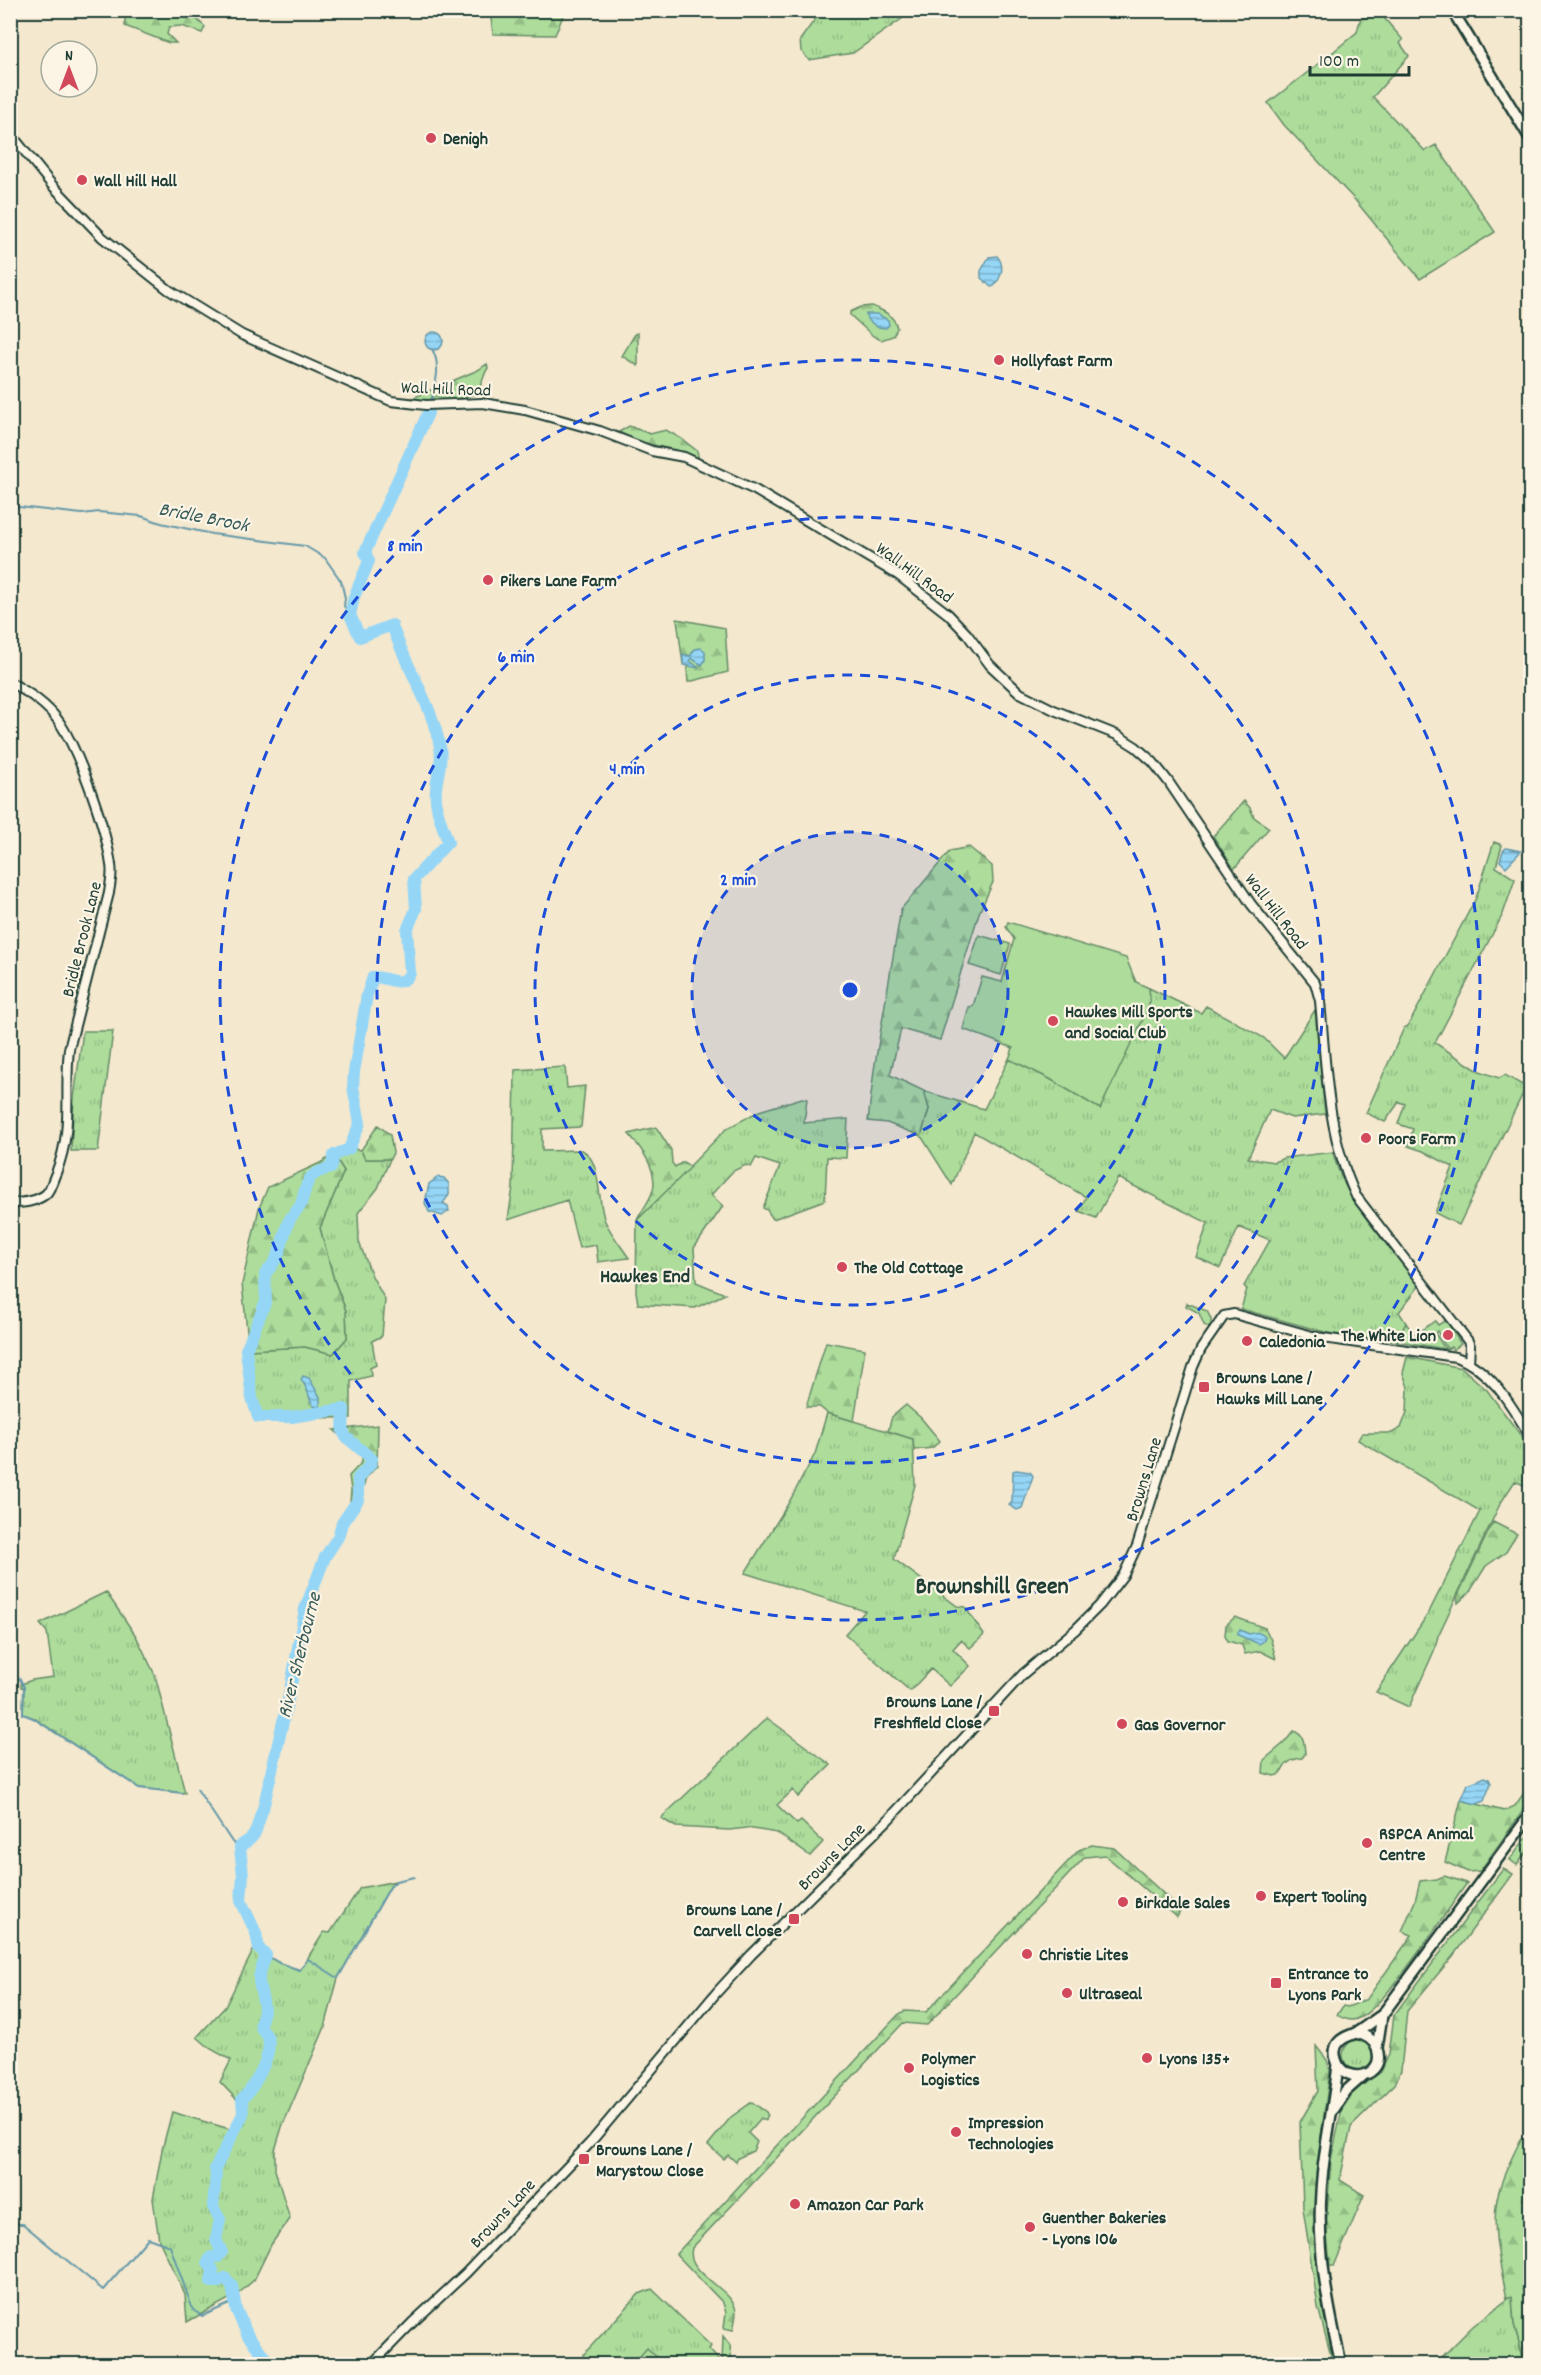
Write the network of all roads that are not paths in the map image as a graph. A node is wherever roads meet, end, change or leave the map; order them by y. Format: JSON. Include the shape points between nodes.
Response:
{"nodes":[{"id":1,"x":1452,"y":10,"type":"edge"},
{"id":2,"x":10,"y":133,"type":"edge"},
{"id":3,"x":1530,"y":138,"type":"edge"},
{"id":4,"x":10,"y":682,"type":"edge"},
{"id":5,"x":10,"y":1203,"type":"edge"},
{"id":6,"x":1469,"y":1362,"type":"junction"},
{"id":7,"x":1530,"y":1436,"type":"edge"},
{"id":8,"x":1530,"y":1815,"type":"edge"},
{"id":9,"x":1382,"y":2015,"type":"junction"},
{"id":10,"x":1356,"y":2033,"type":"junction"},
{"id":11,"x":1377,"y":2048,"type":"junction"},
{"id":12,"x":1338,"y":2064,"type":"junction"},
{"id":13,"x":1364,"y":2075,"type":"junction"},
{"id":14,"x":1333,"y":2111,"type":"junction"},
{"id":15,"x":372,"y":2364,"type":"edge"},
{"id":16,"x":1341,"y":2364,"type":"edge"}],
"edges":[{"from":1,"to":3,"type":"main road"},
{"from":2,"to":6,"type":"street","name":"Wall Hill Road","via":[[102,237],[169,290],[242,335],[391,401],[430,405],[483,403],[525,410],[600,431],[644,449],[684,457],[754,490],[925,594],[1020,693],[1136,747],[1168,781],[1251,904],[1315,983],[1331,1116],[1351,1184],[1356,1196],[1468,1341]]},
{"from":4,"to":5,"type":"street","name":"Bridle Brook Lane","via":[[47,707],[72,745],[102,826],[112,878],[69,1049],[68,1126],[62,1157],[48,1192],[36,1200]]},
{"from":6,"to":7,"type":"street","via":[[1495,1384]]},
{"from":6,"to":15,"type":"street","name":"Browns Lane","via":[[1316,1336],[1238,1315],[1224,1316],[1193,1367],[1133,1557],[1100,1605],[1023,1674],[887,1821],[751,1955],[590,2143],[466,2273]]},
{"from":8,"to":9,"type":"main road"},
{"from":9,"to":10,"type":"main road"},
{"from":9,"to":11,"type":"main road"},
{"from":10,"to":11,"type":"main road","via":[[1368,2036]]},
{"from":10,"to":12,"type":"main road","via":[[1343,2038],[1335,2047]]},
{"from":11,"to":13,"type":"main road","via":[[1377,2065]]},
{"from":12,"to":13,"type":"main road","via":[[1350,2076]]},
{"from":12,"to":14,"type":"main road"},
{"from":13,"to":14,"type":"main road","via":[[1346,2091]]},
{"from":14,"to":16,"type":"main road","via":[[1324,2159],[1320,2244],[1323,2280]]}]}
